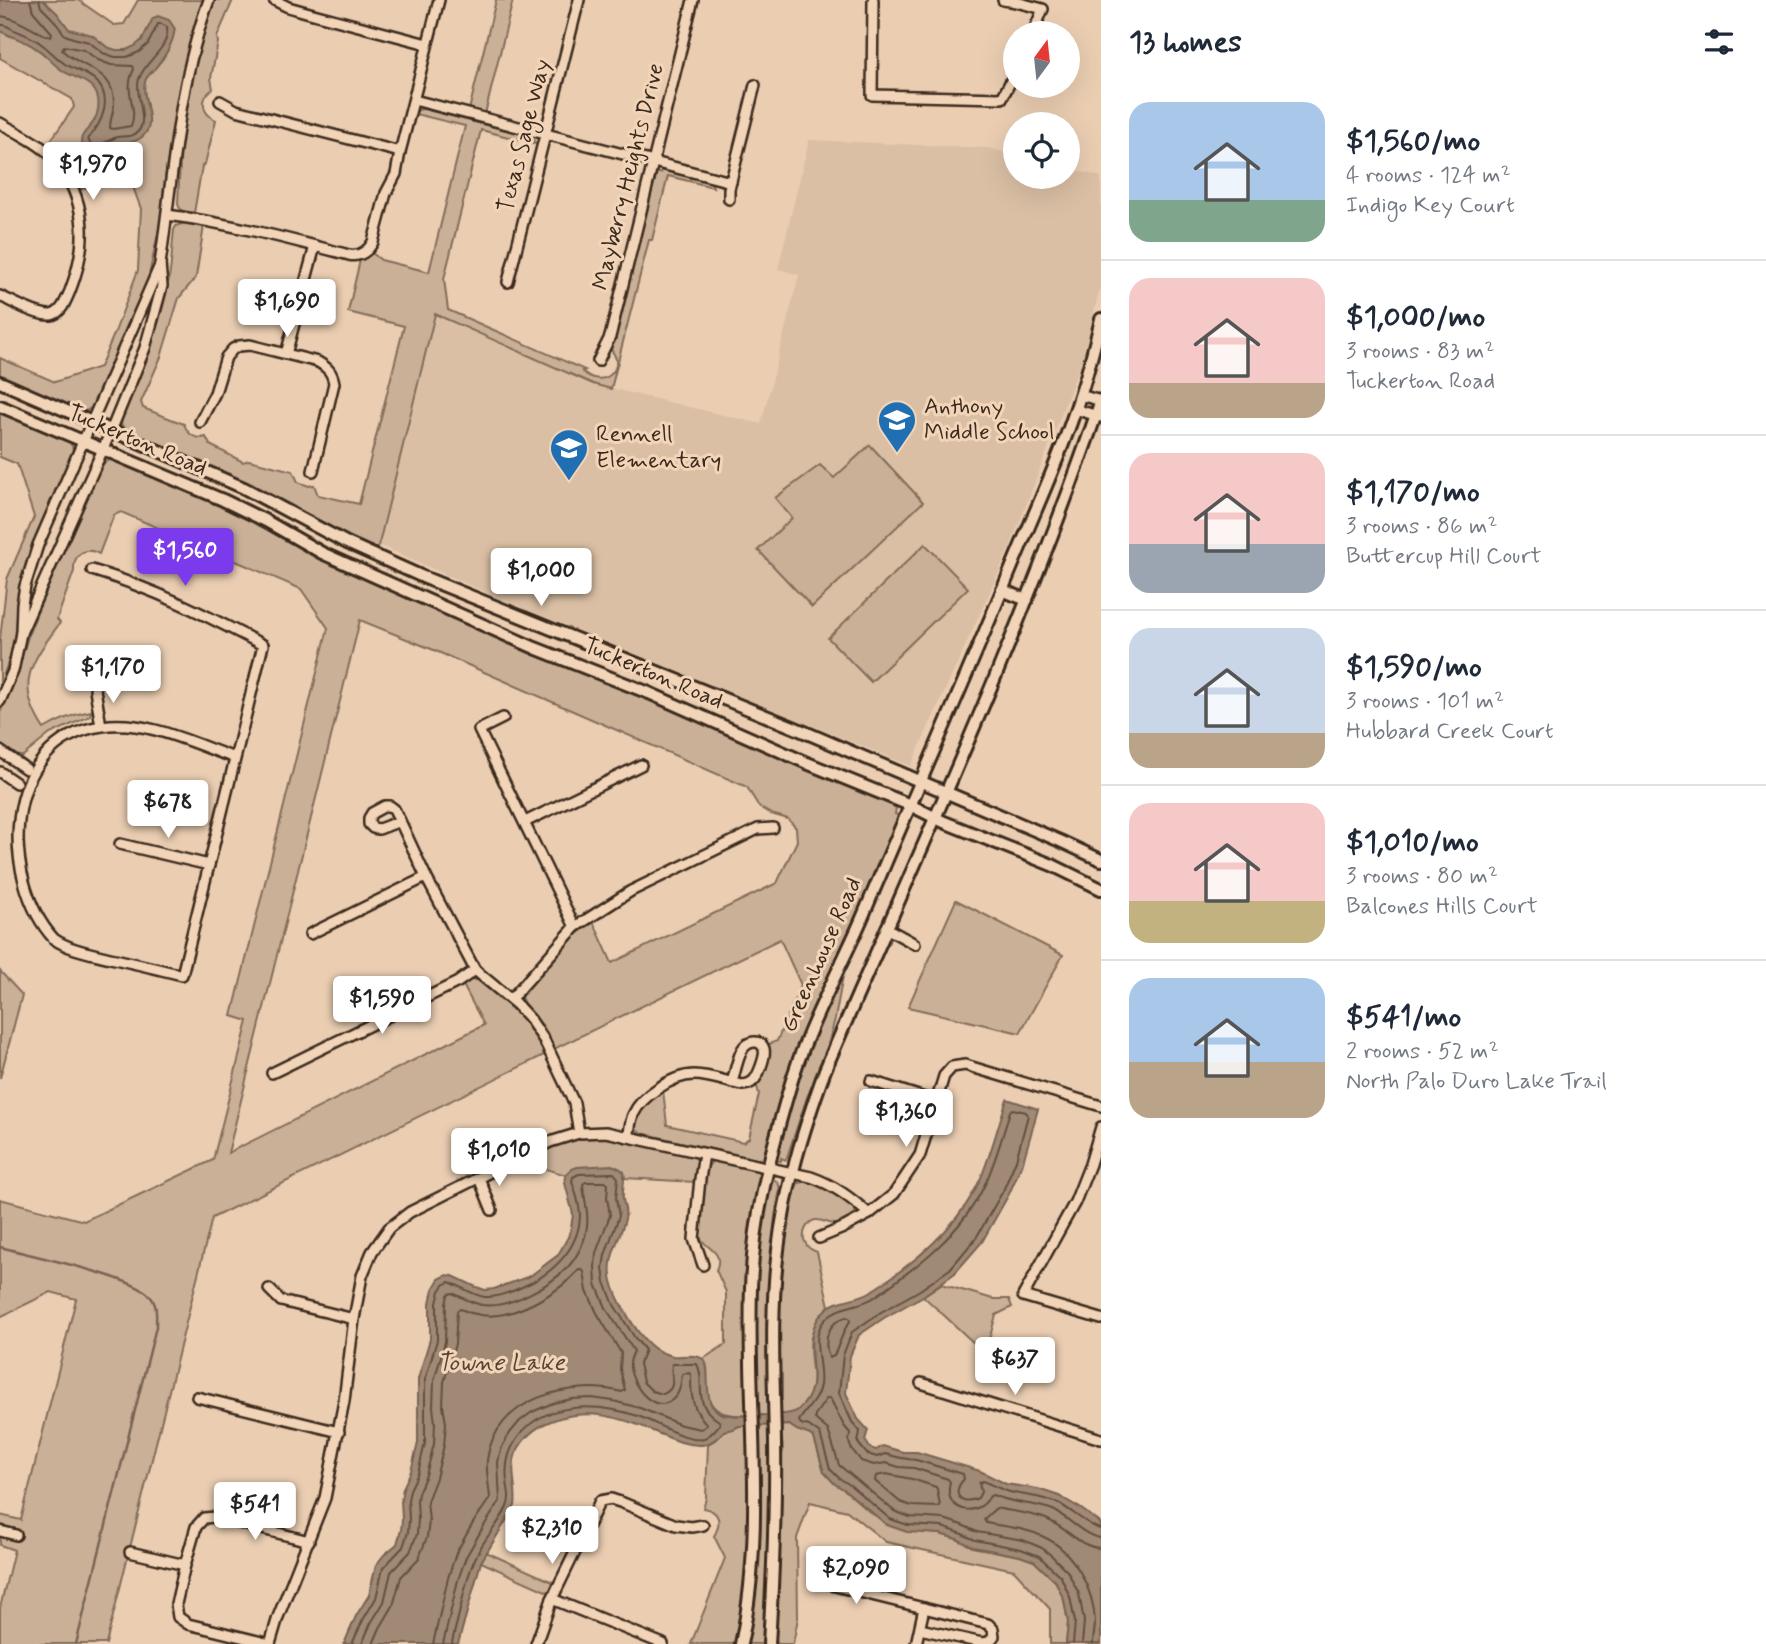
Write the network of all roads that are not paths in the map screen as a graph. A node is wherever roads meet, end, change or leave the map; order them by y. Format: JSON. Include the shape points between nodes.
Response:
{"nodes":[{"id":1,"x":209,"y":0,"type":"edge"},
{"id":2,"x":274,"y":0,"type":"edge"},
{"id":3,"x":439,"y":0,"type":"edge"},
{"id":4,"x":579,"y":0,"type":"edge"},
{"id":5,"x":693,"y":0,"type":"edge"},
{"id":6,"x":873,"y":0,"type":"edge"},
{"id":7,"x":1003,"y":0,"type":"edge"},
{"id":8,"x":1038,"y":21,"type":"edge"},
{"id":9,"x":427,"y":44,"type":"junction"},
{"id":10,"x":755,"y":85,"type":"dead end"},
{"id":11,"x":1003,"y":96,"type":"edge"},
{"id":12,"x":414,"y":100,"type":"junction"},
{"id":13,"x":220,"y":101,"type":"dead end"},
{"id":14,"x":0,"y":123,"type":"edge"},
{"id":15,"x":545,"y":134,"type":"junction"},
{"id":16,"x":400,"y":152,"type":"junction"},
{"id":17,"x":653,"y":161,"type":"junction"},
{"id":18,"x":732,"y":181,"type":"junction"},
{"id":19,"x":729,"y":199,"type":"dead end"},
{"id":20,"x":167,"y":215,"type":"junction"},
{"id":21,"x":315,"y":246,"type":"junction"},
{"id":22,"x":160,"y":264,"type":"junction"},
{"id":23,"x":508,"y":282,"type":"dead end"},
{"id":24,"x":0,"y":296,"type":"edge"},
{"id":25,"x":1101,"y":319,"type":"edge"},
{"id":26,"x":286,"y":354,"type":"junction"},
{"id":27,"x":598,"y":361,"type":"dead end"},
{"id":28,"x":0,"y":382,"type":"edge"},
{"id":29,"x":1080,"y":395,"type":"junction"},
{"id":30,"x":1101,"y":400,"type":"edge"},
{"id":31,"x":0,"y":406,"type":"edge"},
{"id":32,"x":1075,"y":409,"type":"junction"},
{"id":33,"x":1098,"y":416,"type":"edge"},
{"id":34,"x":92,"y":422,"type":"junction"},
{"id":35,"x":200,"y":422,"type":"dead end"},
{"id":36,"x":111,"y":431,"type":"junction"},
{"id":37,"x":83,"y":440,"type":"junction"},
{"id":38,"x":102,"y":449,"type":"junction"},
{"id":39,"x":313,"y":471,"type":"dead end"},
{"id":40,"x":92,"y":570,"type":"dead end"},
{"id":41,"x":411,"y":572,"type":"junction"},
{"id":42,"x":403,"y":588,"type":"junction"},
{"id":43,"x":1002,"y":590,"type":"junction"},
{"id":44,"x":1027,"y":600,"type":"junction"},
{"id":45,"x":22,"y":633,"type":"junction"},
{"id":46,"x":95,"y":689,"type":"dead end"},
{"id":47,"x":0,"y":701,"type":"edge"},
{"id":48,"x":503,"y":718,"type":"dead end"},
{"id":49,"x":101,"y":726,"type":"junction"},
{"id":50,"x":0,"y":751,"type":"edge"},
{"id":51,"x":235,"y":758,"type":"junction"},
{"id":52,"x":641,"y":765,"type":"dead end"},
{"id":53,"x":26,"y":769,"type":"junction"},
{"id":54,"x":0,"y":772,"type":"edge"},
{"id":55,"x":920,"y":781,"type":"junction"},
{"id":56,"x":946,"y":793,"type":"junction"},
{"id":57,"x":909,"y":805,"type":"junction"},
{"id":58,"x":935,"y":817,"type":"junction"},
{"id":59,"x":400,"y":821,"type":"dead end"},
{"id":60,"x":525,"y":822,"type":"junction"},
{"id":61,"x":773,"y":828,"type":"dead end"},
{"id":62,"x":120,"y":844,"type":"dead end"},
{"id":63,"x":1101,"y":860,"type":"edge"},
{"id":64,"x":209,"y":865,"type":"junction"},
{"id":65,"x":426,"y":877,"type":"junction"},
{"id":66,"x":1101,"y":889,"type":"edge"},
{"id":67,"x":23,"y":908,"type":"dead end"},
{"id":68,"x":575,"y":927,"type":"junction"},
{"id":69,"x":886,"y":928,"type":"junction"},
{"id":70,"x":310,"y":933,"type":"dead end"},
{"id":71,"x":915,"y":944,"type":"dead end"},
{"id":72,"x":475,"y":970,"type":"junction"},
{"id":73,"x":511,"y":999,"type":"junction"},
{"id":74,"x":272,"y":1073,"type":"dead end"},
{"id":75,"x":871,"y":1081,"type":"dead end"},
{"id":76,"x":732,"y":1083,"type":"junction"},
{"id":77,"x":937,"y":1102,"type":"junction"},
{"id":78,"x":1101,"y":1106,"type":"edge"},
{"id":79,"x":1101,"y":1127,"type":"edge"},
{"id":80,"x":579,"y":1133,"type":"junction"},
{"id":81,"x":628,"y":1137,"type":"junction"},
{"id":82,"x":704,"y":1154,"type":"junction"},
{"id":83,"x":767,"y":1167,"type":"junction"},
{"id":84,"x":792,"y":1173,"type":"junction"},
{"id":85,"x":479,"y":1178,"type":"junction"},
{"id":86,"x":492,"y":1210,"type":"dead end"},
{"id":87,"x":869,"y":1214,"type":"junction"},
{"id":88,"x":818,"y":1238,"type":"dead end"},
{"id":89,"x":703,"y":1265,"type":"dead end"},
{"id":90,"x":269,"y":1289,"type":"dead end"},
{"id":91,"x":354,"y":1319,"type":"junction"},
{"id":92,"x":1101,"y":1319,"type":"edge"},
{"id":93,"x":920,"y":1383,"type":"dead end"},
{"id":94,"x":197,"y":1397,"type":"dead end"},
{"id":95,"x":339,"y":1432,"type":"junction"},
{"id":96,"x":1101,"y":1439,"type":"edge"},
{"id":97,"x":703,"y":1525,"type":"dead end"},
{"id":98,"x":0,"y":1531,"type":"edge"},
{"id":99,"x":16,"y":1535,"type":"dead end"},
{"id":100,"x":309,"y":1541,"type":"junction"},
{"id":101,"x":130,"y":1552,"type":"dead end"},
{"id":102,"x":184,"y":1565,"type":"junction"},
{"id":103,"x":816,"y":1572,"type":"dead end"},
{"id":104,"x":552,"y":1599,"type":"junction"},
{"id":105,"x":924,"y":1608,"type":"junction"},
{"id":106,"x":920,"y":1629,"type":"junction"},
{"id":107,"x":744,"y":1643,"type":"edge"},
{"id":108,"x":270,"y":1644,"type":"edge"},
{"id":109,"x":537,"y":1644,"type":"edge"},
{"id":110,"x":663,"y":1644,"type":"edge"},
{"id":111,"x":769,"y":1644,"type":"edge"},
{"id":112,"x":916,"y":1644,"type":"edge"}],
"edges":[{"from":1,"to":20,"type":"street","via":[[181,108]]},
{"from":2,"to":9,"type":"street"},
{"from":3,"to":9,"type":"street"},
{"from":4,"to":15,"type":"street","name":"Texas Sage Way"},
{"from":5,"to":17,"type":"street","name":"Mayberry Heights Drive"},
{"from":6,"to":11,"type":"street","via":[[872,95]]},
{"from":7,"to":8,"type":"street","via":[[1043,9]]},
{"from":9,"to":12,"type":"street"},
{"from":10,"to":18,"type":"street"},
{"from":12,"to":15,"type":"street"},
{"from":12,"to":16,"type":"street"},
{"from":13,"to":16,"type":"street","via":[[236,110]]},
{"from":14,"to":24,"type":"street","via":[[51,155],[63,170],[77,198],[83,230],[80,261],[63,307],[56,313],[40,314]]},
{"from":15,"to":17,"type":"street"},
{"from":15,"to":23,"type":"street","name":"Texas Sage Way"},
{"from":16,"to":21,"type":"street","via":[[369,248],[353,256]]},
{"from":17,"to":18,"type":"street"},
{"from":17,"to":27,"type":"street","name":"Mayberry Heights Drive","via":[[610,337]]},
{"from":18,"to":19,"type":"street"},
{"from":20,"to":21,"type":"street"},
{"from":20,"to":22,"type":"street"},
{"from":21,"to":26,"type":"street"},
{"from":22,"to":34,"type":"street"},
{"from":22,"to":36,"type":"street","via":[[162,286],[152,328]]},
{"from":25,"to":29,"type":"main road","name":"Greenhouse Road"},
{"from":26,"to":35,"type":"street","via":[[250,345],[233,349]]},
{"from":26,"to":39,"type":"street","via":[[318,362],[332,373],[333,387]]},
{"from":28,"to":34,"type":"main road","name":"Tuckerton Road"},
{"from":29,"to":30,"type":"street"},
{"from":29,"to":32,"type":"main road","name":"Greenhouse Road"},
{"from":30,"to":33,"type":"main road","name":"Greenhouse Road"},
{"from":31,"to":37,"type":"main road","name":"Tuckerton Road"},
{"from":32,"to":33,"type":"street"},
{"from":32,"to":43,"type":"main road","name":"Greenhouse Road"},
{"from":33,"to":44,"type":"main road","name":"Greenhouse Road"},
{"from":34,"to":36,"type":"main road","name":"Tuckerton Road"},
{"from":34,"to":37,"type":"street"},
{"from":36,"to":38,"type":"street"},
{"from":36,"to":41,"type":"main road","name":"Tuckerton Road","via":[[244,488]]},
{"from":37,"to":38,"type":"main road","name":"Tuckerton Road"},
{"from":37,"to":45,"type":"street","via":[[31,566],[22,604]]},
{"from":38,"to":42,"type":"main road","name":"Tuckerton Road","via":[[223,500],[322,553]]},
{"from":38,"to":45,"type":"street"},
{"from":40,"to":51,"type":"street","via":[[168,597],[263,645]]},
{"from":41,"to":42,"type":"main road"},
{"from":41,"to":55,"type":"main road","name":"Tuckerton Road"},
{"from":42,"to":57,"type":"main road","name":"Tuckerton Road"},
{"from":43,"to":44,"type":"main road"},
{"from":43,"to":55,"type":"main road","name":"Greenhouse Road"},
{"from":44,"to":56,"type":"main road","name":"Greenhouse Road"},
{"from":45,"to":47,"type":"street"},
{"from":46,"to":49,"type":"street"},
{"from":48,"to":60,"type":"street","via":[[479,730]]},
{"from":49,"to":51,"type":"street","via":[[141,726]]},
{"from":49,"to":53,"type":"street","via":[[64,738]]},
{"from":50,"to":53,"type":"street"},
{"from":51,"to":64,"type":"street"},
{"from":52,"to":60,"type":"street"},
{"from":53,"to":54,"type":"street","via":[[15,787]]},
{"from":55,"to":56,"type":"main road","name":"Tuckerton Road"},
{"from":55,"to":57,"type":"main road","name":"Greenhouse Road"},
{"from":56,"to":58,"type":"main road","name":"Greenhouse Road"},
{"from":56,"to":63,"type":"main road","name":"Tuckerton Road"},
{"from":57,"to":58,"type":"main road","name":"Tuckerton Road"},
{"from":57,"to":83,"type":"main road","name":"Greenhouse Road","via":[[808,1036]]},
{"from":58,"to":66,"type":"main road","name":"Tuckerton Road"},
{"from":58,"to":69,"type":"main road","name":"Greenhouse Road"},
{"from":59,"to":65,"type":"street"},
{"from":60,"to":68,"type":"street"},
{"from":61,"to":68,"type":"street","via":[[758,829],[631,891]]},
{"from":62,"to":64,"type":"street"},
{"from":64,"to":67,"type":"street","via":[[182,975],[73,948],[38,926]]},
{"from":65,"to":70,"type":"street"},
{"from":65,"to":72,"type":"street"},
{"from":68,"to":73,"type":"street"},
{"from":69,"to":71,"type":"street"},
{"from":69,"to":84,"type":"main road","name":"Greenhouse Road","via":[[825,1070]]},
{"from":72,"to":73,"type":"street"},
{"from":72,"to":74,"type":"street"},
{"from":73,"to":80,"type":"street","via":[[544,1040],[574,1103]]},
{"from":75,"to":77,"type":"street"},
{"from":76,"to":76,"type":"street","via":[[755,1080],[765,1053],[759,1043],[752,1041],[743,1048]]},
{"from":76,"to":81,"type":"street","via":[[683,1076],[644,1098],[633,1115]]},
{"from":77,"to":78,"type":"street","via":[[944,1076],[952,1067],[965,1065]]},
{"from":77,"to":87,"type":"street","via":[[920,1155],[894,1194]]},
{"from":79,"to":92,"type":"street","via":[[1075,1202],[1023,1296]]},
{"from":80,"to":81,"type":"street"},
{"from":80,"to":85,"type":"street","via":[[550,1142]]},
{"from":81,"to":82,"type":"street"},
{"from":82,"to":83,"type":"street"},
{"from":82,"to":89,"type":"street","via":[[694,1239]]},
{"from":83,"to":84,"type":"street"},
{"from":83,"to":107,"type":"main road","name":"Greenhouse Road","via":[[751,1288],[755,1504]]},
{"from":84,"to":87,"type":"street","via":[[826,1182]]},
{"from":84,"to":111,"type":"main road","name":"Greenhouse Road","via":[[773,1301],[774,1562]]},
{"from":85,"to":86,"type":"street"},
{"from":85,"to":91,"type":"street","via":[[410,1212],[390,1228],[362,1276]]},
{"from":87,"to":88,"type":"street"},
{"from":90,"to":91,"type":"street","via":[[281,1301]]},
{"from":91,"to":95,"type":"street"},
{"from":93,"to":96,"type":"street"},
{"from":94,"to":95,"type":"street"},
{"from":95,"to":100,"type":"street","via":[[325,1498]]},
{"from":97,"to":104,"type":"street","via":[[676,1525],[611,1499],[600,1501]]},
{"from":98,"to":99,"type":"street"},
{"from":100,"to":102,"type":"street","via":[[216,1517],[204,1518],[196,1527]]},
{"from":100,"to":108,"type":"street"},
{"from":101,"to":102,"type":"street"},
{"from":102,"to":108,"type":"street","via":[[178,1617],[188,1624]]},
{"from":103,"to":105,"type":"street","via":[[835,1586]]},
{"from":104,"to":109,"type":"street"},
{"from":104,"to":110,"type":"street"},
{"from":105,"to":106,"type":"street"},
{"from":105,"to":106,"type":"street","via":[[988,1624],[994,1636],[982,1643]]},
{"from":106,"to":112,"type":"street"}]}
